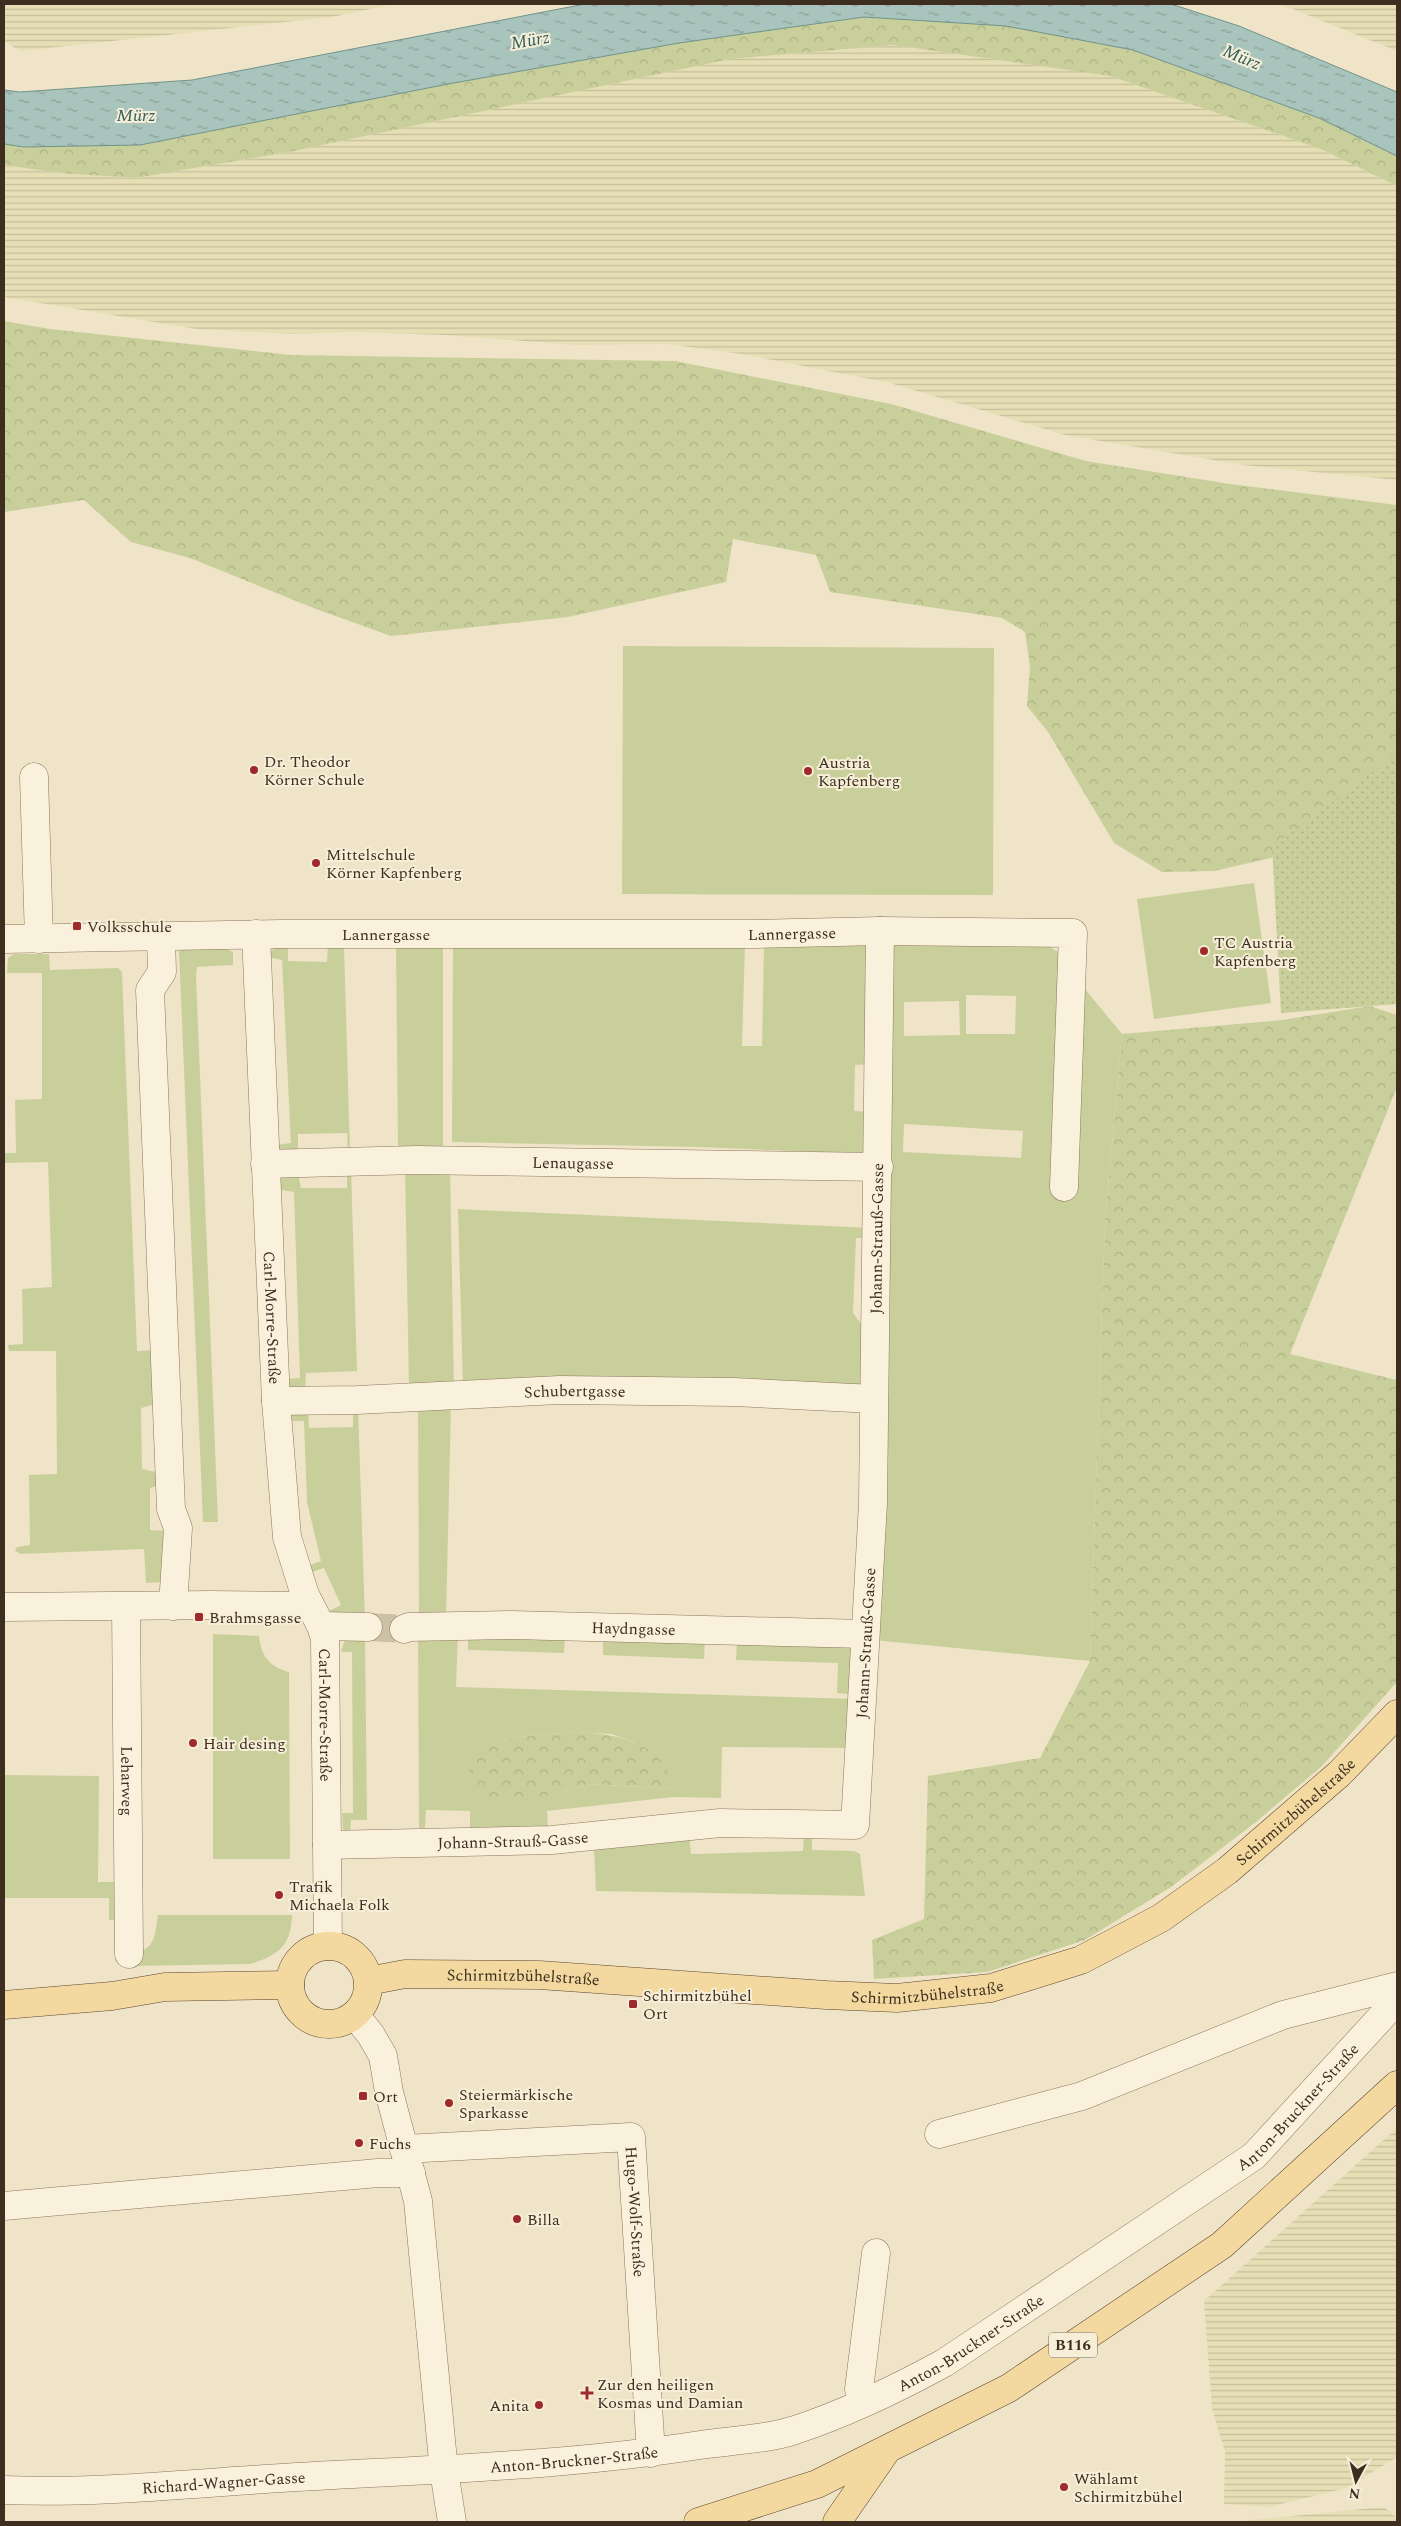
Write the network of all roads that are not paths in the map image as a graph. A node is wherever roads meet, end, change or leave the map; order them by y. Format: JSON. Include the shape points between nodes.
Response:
{"nodes":[{"id":1,"x":34,"y":776,"type":"dead end"},
{"id":2,"x":880,"y":931,"type":"junction"},
{"id":3,"x":256,"y":934,"type":"junction"},
{"id":4,"x":161,"y":937,"type":"junction"},
{"id":5,"x":4,"y":939,"type":"edge"},
{"id":6,"x":39,"y":939,"type":"junction"},
{"id":7,"x":265,"y":1164,"type":"junction"},
{"id":8,"x":879,"y":1167,"type":"junction"},
{"id":9,"x":1064,"y":1187,"type":"dead end"},
{"id":10,"x":874,"y":1399,"type":"junction"},
{"id":11,"x":276,"y":1401,"type":"junction"},
{"id":12,"x":173,"y":1606,"type":"junction"},
{"id":13,"x":126,"y":1607,"type":"junction"},
{"id":14,"x":4,"y":1608,"type":"edge"},
{"id":15,"x":316,"y":1616,"type":"junction"},
{"id":16,"x":368,"y":1627,"type":"tunnel mouth"},
{"id":17,"x":406,"y":1628,"type":"tunnel mouth"},
{"id":18,"x":865,"y":1634,"type":"junction"},
{"id":19,"x":1397,"y":1714,"type":"edge"},
{"id":20,"x":327,"y":1845,"type":"junction"},
{"id":21,"x":328,"y":1946,"type":"junction"},
{"id":22,"x":130,"y":1954,"type":"dead end"},
{"id":23,"x":368,"y":1981,"type":"junction"},
{"id":24,"x":290,"y":1985,"type":"junction"},
{"id":25,"x":1397,"y":1986,"type":"edge"},
{"id":26,"x":1397,"y":2000,"type":"edge"},
{"id":27,"x":4,"y":2005,"type":"edge"},
{"id":28,"x":355,"y":2015,"type":"junction"},
{"id":29,"x":1397,"y":2085,"type":"edge"},
{"id":30,"x":938,"y":2134,"type":"dead end"},
{"id":31,"x":408,"y":2161,"type":"junction"},
{"id":32,"x":4,"y":2206,"type":"edge"},
{"id":33,"x":876,"y":2253,"type":"dead end"},
{"id":34,"x":861,"y":2402,"type":"junction"},
{"id":35,"x":888,"y":2449,"type":"junction"},
{"id":36,"x":651,"y":2453,"type":"junction"},
{"id":37,"x":444,"y":2471,"type":"junction"},
{"id":38,"x":4,"y":2490,"type":"edge"},
{"id":39,"x":452,"y":2522,"type":"edge"},
{"id":40,"x":698,"y":2522,"type":"edge"},
{"id":41,"x":837,"y":2522,"type":"edge"}],
"edges":[{"from":1,"to":6,"type":"street"},
{"from":2,"to":3,"type":"street","name":"Lannergasse"},
{"from":2,"to":8,"type":"street","name":"Johann-Strauß-Gasse"},
{"from":2,"to":9,"type":"street","name":"Lannergasse","via":[[1073,933]]},
{"from":3,"to":4,"type":"street"},
{"from":3,"to":7,"type":"street","name":"Carl-Morre-Straße"},
{"from":4,"to":6,"type":"street"},
{"from":4,"to":12,"type":"street","via":[[162,972],[150,990],[171,1509],[178,1528]]},
{"from":5,"to":6,"type":"street"},
{"from":7,"to":8,"type":"street","name":"Lenaugasse","via":[[416,1160]]},
{"from":7,"to":11,"type":"street","name":"Carl-Morre-Straße"},
{"from":8,"to":10,"type":"street","name":"Johann-Strauß-Gasse"},
{"from":10,"to":11,"type":"street","name":"Schubertgasse","via":[[734,1392],[560,1390]]},
{"from":10,"to":18,"type":"street","name":"Johann-Strauß-Gasse","via":[[873,1503]]},
{"from":11,"to":15,"type":"street","name":"Carl-Morre-Straße","via":[[287,1537]]},
{"from":12,"to":13,"type":"street"},
{"from":12,"to":15,"type":"street"},
{"from":13,"to":14,"type":"street"},
{"from":13,"to":22,"type":"street","name":"Leharweg"},
{"from":15,"to":16,"type":"street"},
{"from":15,"to":20,"type":"street","name":"Carl-Morre-Straße","via":[[325,1639]]},
{"from":17,"to":18,"type":"street","name":"Haydngasse","via":[[512,1626]]},
{"from":18,"to":20,"type":"street","name":"Johann-Strauß-Gasse","via":[[855,1825],[720,1823],[552,1840]]},
{"from":19,"to":23,"type":"main road","name":"Schirmitzbühelstraße","via":[[1339,1774],[1227,1871],[1162,1918],[1081,1960],[991,1988],[897,1998],[539,1975],[405,1974]]},
{"from":20,"to":21,"type":"street","name":"Carl-Morre-Straße"},
{"from":21,"to":23,"type":"main road","via":[[350,1952],[365,1970]]},
{"from":21,"to":24,"type":"main road","via":[[305,1954],[292,1973]]},
{"from":23,"to":28,"type":"main road","via":[[368,1994]]},
{"from":24,"to":27,"type":"main road","via":[[164,1987],[112,1996]]},
{"from":24,"to":28,"type":"main road","via":[[295,2003],[307,2018],[331,2024]]},
{"from":25,"to":30,"type":"street","via":[[1283,2015],[1082,2096]]},
{"from":26,"to":34,"type":"street","name":"Anton-Bruckner-Straße","via":[[1254,2156],[944,2363]]},
{"from":28,"to":31,"type":"street","via":[[383,2056]]},
{"from":29,"to":35,"type":"main road","number":"B116","via":[[1222,2245],[1009,2388]]},
{"from":31,"to":32,"type":"street","via":[[378,2173]]},
{"from":31,"to":36,"type":"street","name":"Hugo-Wolf-Straße","via":[[631,2137]]},
{"from":31,"to":37,"type":"street","via":[[420,2211]]},
{"from":33,"to":34,"type":"street","via":[[859,2389]]},
{"from":34,"to":36,"type":"street","name":"Anton-Bruckner-Straße","via":[[793,2431]]},
{"from":35,"to":40,"type":"main road","number":"B116","via":[[817,2484]]},
{"from":35,"to":41,"type":"main road"},
{"from":36,"to":37,"type":"street","name":"Anton-Bruckner-Straße"},
{"from":37,"to":38,"type":"street","name":"Richard-Wagner-Gasse","via":[[244,2479],[143,2489]]},
{"from":37,"to":39,"type":"street"}]}
